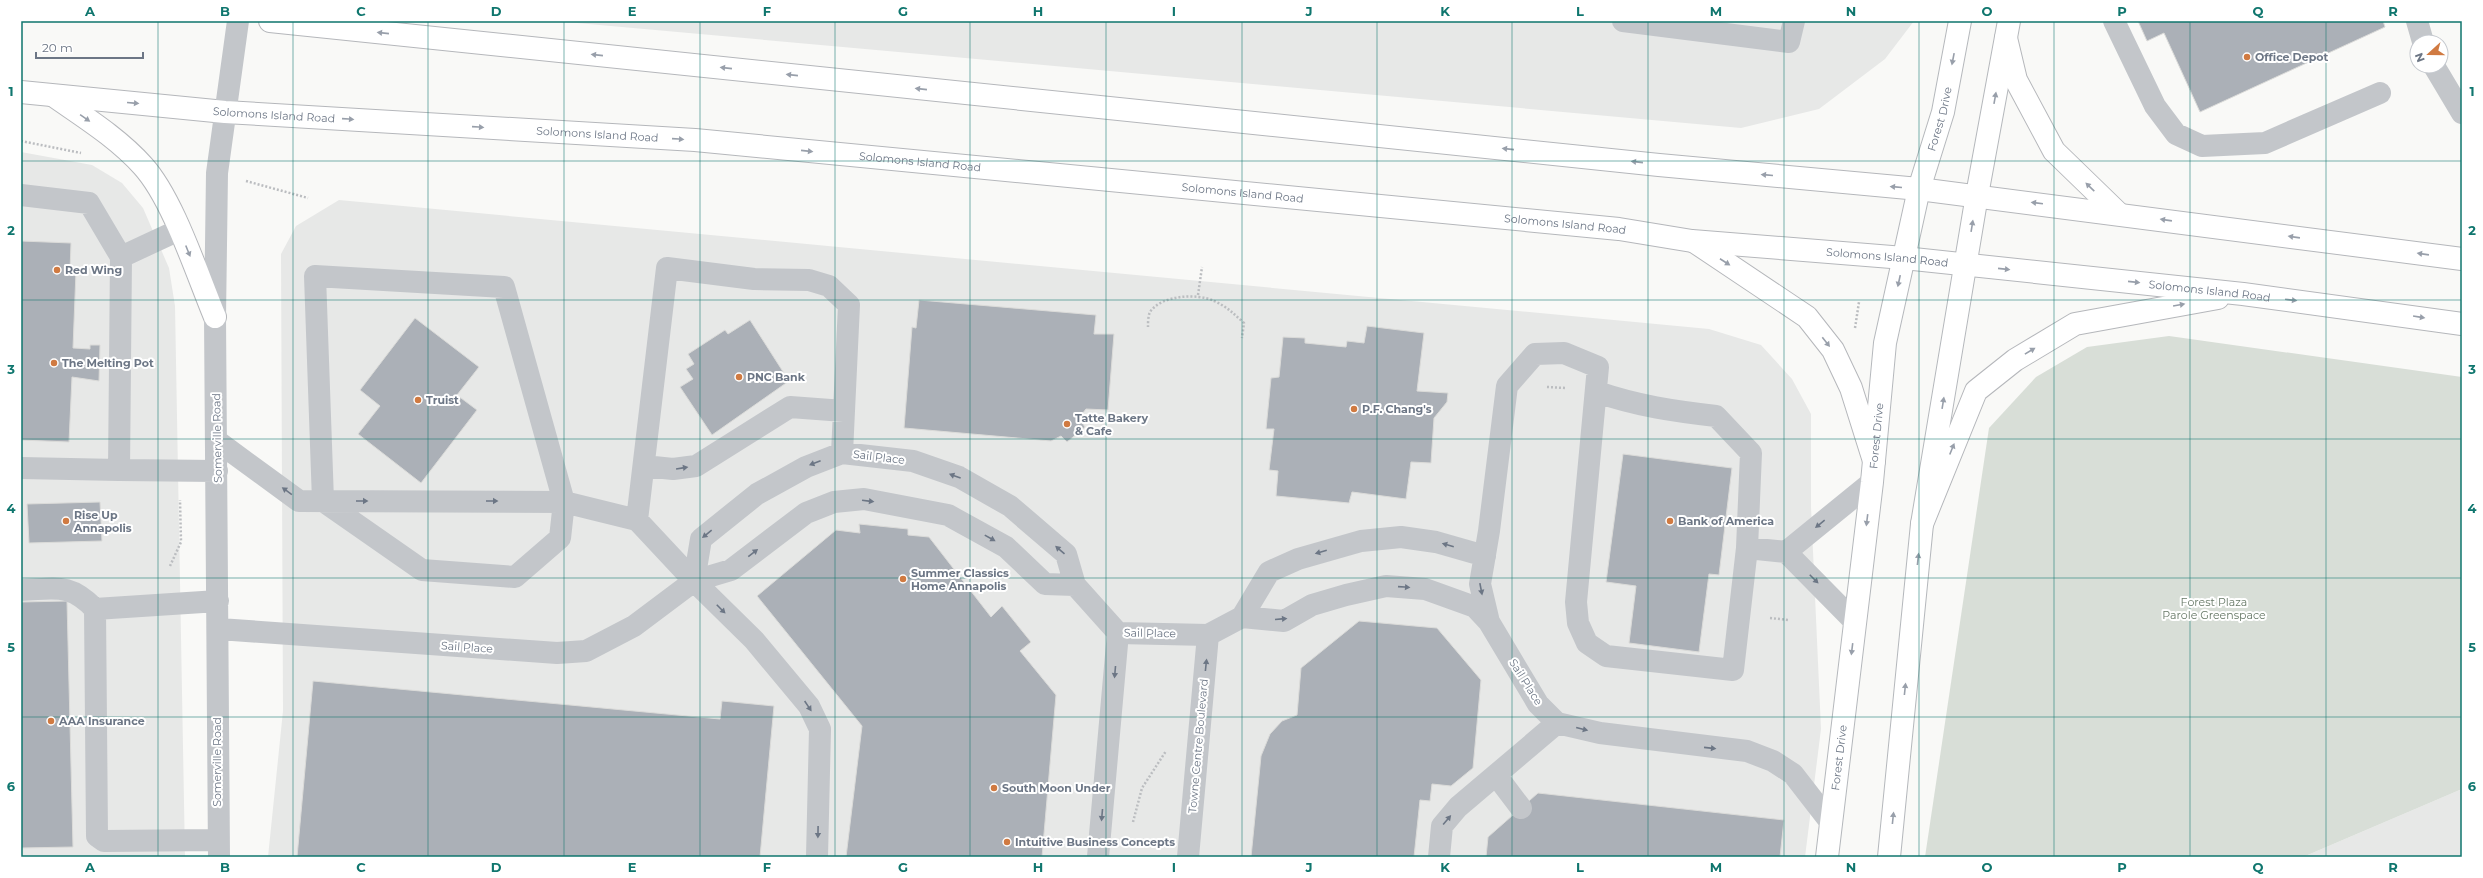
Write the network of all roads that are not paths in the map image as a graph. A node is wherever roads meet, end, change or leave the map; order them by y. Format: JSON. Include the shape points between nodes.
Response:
{"nodes":[{"id":1,"x":238,"y":21,"type":"edge"},
{"id":2,"x":270,"y":21,"type":"edge"},
{"id":3,"x":403,"y":21,"type":"edge"},
{"id":4,"x":1623,"y":21,"type":"edge"},
{"id":5,"x":1794,"y":21,"type":"edge"},
{"id":6,"x":1960,"y":21,"type":"edge"},
{"id":7,"x":2114,"y":21,"type":"edge"},
{"id":8,"x":2417,"y":21,"type":"edge"},
{"id":9,"x":1691,"y":25,"type":"edge"},
{"id":10,"x":2008,"y":30,"type":"edge"},
{"id":11,"x":2421,"y":34,"type":"edge"},
{"id":12,"x":450,"y":40,"type":"junction"},
{"id":13,"x":2439,"y":74,"type":"edge"},
{"id":14,"x":21,"y":92,"type":"edge"},
{"id":15,"x":2380,"y":94,"type":"dead end"},
{"id":16,"x":53,"y":95,"type":"junction"},
{"id":17,"x":225,"y":112,"type":"junction"},
{"id":18,"x":2462,"y":113,"type":"edge"},
{"id":19,"x":1919,"y":189,"type":"junction"},
{"id":20,"x":21,"y":195,"type":"edge"},
{"id":21,"x":1977,"y":195,"type":"junction"},
{"id":22,"x":2119,"y":214,"type":"junction"},
{"id":23,"x":179,"y":230,"type":"junction"},
{"id":24,"x":1692,"y":241,"type":"junction"},
{"id":25,"x":121,"y":257,"type":"junction"},
{"id":26,"x":1904,"y":258,"type":"junction"},
{"id":27,"x":2462,"y":259,"type":"edge"},
{"id":28,"x":1966,"y":264,"type":"junction"},
{"id":29,"x":2243,"y":294,"type":"junction"},
{"id":30,"x":215,"y":317,"type":"junction"},
{"id":31,"x":2462,"y":324,"type":"edge"},
{"id":32,"x":1597,"y":392,"type":"junction"},
{"id":33,"x":844,"y":411,"type":"junction"},
{"id":34,"x":217,"y":441,"type":"junction"},
{"id":35,"x":842,"y":453,"type":"junction"},
{"id":36,"x":644,"y":466,"type":"junction"},
{"id":37,"x":21,"y":468,"type":"edge"},
{"id":38,"x":119,"y":470,"type":"junction"},
{"id":39,"x":217,"y":471,"type":"junction"},
{"id":40,"x":1873,"y":472,"type":"junction"},
{"id":41,"x":323,"y":501,"type":"junction"},
{"id":42,"x":564,"y":502,"type":"junction"},
{"id":43,"x":637,"y":520,"type":"junction"},
{"id":44,"x":1922,"y":524,"type":"junction"},
{"id":45,"x":1747,"y":548,"type":"junction"},
{"id":46,"x":1786,"y":552,"type":"junction"},
{"id":47,"x":1485,"y":556,"type":"junction"},
{"id":48,"x":694,"y":581,"type":"junction"},
{"id":49,"x":1075,"y":585,"type":"junction"},
{"id":50,"x":21,"y":590,"type":"edge"},
{"id":51,"x":218,"y":601,"type":"junction"},
{"id":52,"x":95,"y":609,"type":"junction"},
{"id":53,"x":1242,"y":617,"type":"junction"},
{"id":54,"x":1489,"y":622,"type":"junction"},
{"id":55,"x":1855,"y":622,"type":"junction"},
{"id":56,"x":219,"y":629,"type":"junction"},
{"id":57,"x":1118,"y":633,"type":"junction"},
{"id":58,"x":1208,"y":635,"type":"junction"},
{"id":59,"x":1557,"y":723,"type":"junction"},
{"id":60,"x":1496,"y":774,"type":"junction"},
{"id":61,"x":1520,"y":808,"type":"dead end"},
{"id":62,"x":1831,"y":823,"type":"junction"},
{"id":63,"x":218,"y":849,"type":"edge"},
{"id":64,"x":817,"y":857,"type":"edge"},
{"id":65,"x":1098,"y":857,"type":"edge"},
{"id":66,"x":1188,"y":857,"type":"edge"},
{"id":67,"x":1439,"y":857,"type":"edge"},
{"id":68,"x":1827,"y":857,"type":"edge"},
{"id":69,"x":1889,"y":857,"type":"edge"}],
"edges":[{"from":1,"to":17,"type":"street","name":"Somerville Road"},
{"from":12,"to":2,"type":"main road","one_way":true},
{"from":3,"to":12,"type":"main road"},
{"from":4,"to":9,"type":"street"},
{"from":5,"to":9,"type":"street","via":[[1789,42]]},
{"from":6,"to":19,"type":"main road","name":"Forest Drive","one_way":true,"via":[[1943,112]]},
{"from":7,"to":15,"type":"street","via":[[2155,106],[2176,134],[2202,146],[2265,143]]},
{"from":8,"to":11,"type":"street"},
{"from":21,"to":10,"type":"main road","one_way":true},
{"from":22,"to":10,"type":"main road","one_way":true,"via":[[2054,151],[2016,80]]},
{"from":19,"to":12,"type":"main road","one_way":true},
{"from":13,"to":18,"type":"street"},
{"from":14,"to":16,"type":"main road","name":"Solomons Island Road"},
{"from":16,"to":17,"type":"main road","name":"Solomons Island Road","one_way":true},
{"from":16,"to":23,"type":"main road","one_way":true,"via":[[106,133],[143,166],[162,195]]},
{"from":17,"to":24,"type":"main road","name":"Solomons Island Road","one_way":true,"via":[[695,140],[1611,229]]},
{"from":17,"to":30,"type":"street","name":"Somerville Road","via":[[217,172]]},
{"from":19,"to":21,"type":"main road"},
{"from":19,"to":26,"type":"main road","name":"Forest Drive"},
{"from":20,"to":25,"type":"street","via":[[89,203]]},
{"from":22,"to":21,"type":"main road","one_way":true},
{"from":28,"to":21,"type":"main road","one_way":true},
{"from":27,"to":22,"type":"main road","one_way":true},
{"from":23,"to":25,"type":"street"},
{"from":23,"to":30,"type":"main road","one_way":true},
{"from":24,"to":26,"type":"main road","name":"Solomons Island Road"},
{"from":24,"to":40,"type":"main road","one_way":true,"via":[[1808,317],[1833,350],[1851,388]]},
{"from":25,"to":38,"type":"street"},
{"from":26,"to":28,"type":"main road","name":"Solomons Island Road"},
{"from":26,"to":40,"type":"main road","name":"Forest Drive","one_way":true,"via":[[1885,343]]},
{"from":28,"to":29,"type":"main road","name":"Solomons Island Road","one_way":true},
{"from":44,"to":28,"type":"main road","one_way":true},
{"from":29,"to":31,"type":"main road","name":"Solomons Island Road","one_way":true},
{"from":44,"to":29,"type":"main road","one_way":true,"via":[[1976,391],[2014,360],[2075,324]]},
{"from":30,"to":34,"type":"street","name":"Somerville Road"},
{"from":32,"to":45,"type":"street","via":[[1666,411],[1716,416],[1751,453]]},
{"from":32,"to":45,"type":"street","via":[[1576,602],[1578,623],[1587,643],[1606,656],[1733,670]]},
{"from":32,"to":47,"type":"street","via":[[1598,367],[1564,353],[1535,354],[1507,386]]},
{"from":33,"to":35,"type":"street"},
{"from":36,"to":33,"type":"street","one_way":true,"via":[[673,470],[696,466],[790,407]]},
{"from":33,"to":36,"type":"street","via":[[849,305],[829,286],[809,280],[754,279],[667,268]]},
{"from":34,"to":39,"type":"street","name":"Somerville Road"},
{"from":41,"to":34,"type":"street","one_way":true,"via":[[299,501]]},
{"from":35,"to":48,"type":"street","name":"Sail Place","one_way":true,"via":[[806,467],[757,494],[701,539]]},
{"from":49,"to":35,"type":"street","name":"Sail Place","one_way":true,"via":[[1066,554],[1010,506],[959,477],[913,462]]},
{"from":36,"to":43,"type":"street"},
{"from":37,"to":38,"type":"street"},
{"from":38,"to":39,"type":"street"},
{"from":39,"to":51,"type":"street","name":"Somerville Road"},
{"from":40,"to":46,"type":"street","one_way":true},
{"from":40,"to":55,"type":"main road","name":"Forest Drive","one_way":true},
{"from":41,"to":42,"type":"street","one_way":true},
{"from":41,"to":42,"type":"street","via":[[422,570],[515,577],[560,538]]},
{"from":41,"to":42,"type":"street","via":[[315,276],[504,287]]},
{"from":42,"to":43,"type":"street"},
{"from":43,"to":48,"type":"street"},
{"from":69,"to":44,"type":"main road","one_way":true},
{"from":45,"to":46,"type":"street"},
{"from":46,"to":55,"type":"street","one_way":true},
{"from":47,"to":53,"type":"street","one_way":true,"via":[[1436,542],[1401,537],[1361,541],[1298,559],[1269,572]]},
{"from":47,"to":54,"type":"street","one_way":true,"via":[[1480,584]]},
{"from":48,"to":49,"type":"street","name":"Sail Place","one_way":true,"via":[[731,570],[806,513],[834,502],[864,499],[948,515],[1006,548],[1044,584]]},
{"from":48,"to":56,"type":"street","name":"Sail Place","via":[[634,626],[586,651],[556,653]]},
{"from":48,"to":64,"type":"street","one_way":true,"via":[[754,640],[809,706],[820,729]]},
{"from":49,"to":57,"type":"street","name":"Sail Place"},
{"from":50,"to":52,"type":"street","via":[[66,588],[82,596]]},
{"from":51,"to":52,"type":"street"},
{"from":51,"to":56,"type":"street","name":"Somerville Road"},
{"from":52,"to":63,"type":"street","via":[[97,836],[104,841]]},
{"from":53,"to":54,"type":"street","name":"Sail Place","one_way":true,"via":[[1284,621],[1312,605],[1386,586],[1425,589],[1475,607]]},
{"from":53,"to":58,"type":"street","name":"Sail Place"},
{"from":54,"to":59,"type":"street","name":"Sail Place","via":[[1538,704]]},
{"from":55,"to":62,"type":"main road","name":"Forest Drive","one_way":true},
{"from":56,"to":63,"type":"street","name":"Somerville Road"},
{"from":57,"to":58,"type":"street","name":"Sail Place"},
{"from":57,"to":65,"type":"street","one_way":true},
{"from":66,"to":58,"type":"street","name":"Towne Centre Boulevard","one_way":true},
{"from":59,"to":60,"type":"street"},
{"from":59,"to":62,"type":"street","one_way":true,"via":[[1600,733],[1747,751],[1773,761],[1793,774]]},
{"from":60,"to":61,"type":"street"},
{"from":67,"to":60,"type":"street","one_way":true,"via":[[1442,826],[1458,807]]},
{"from":62,"to":68,"type":"main road","name":"Forest Drive"}]}
